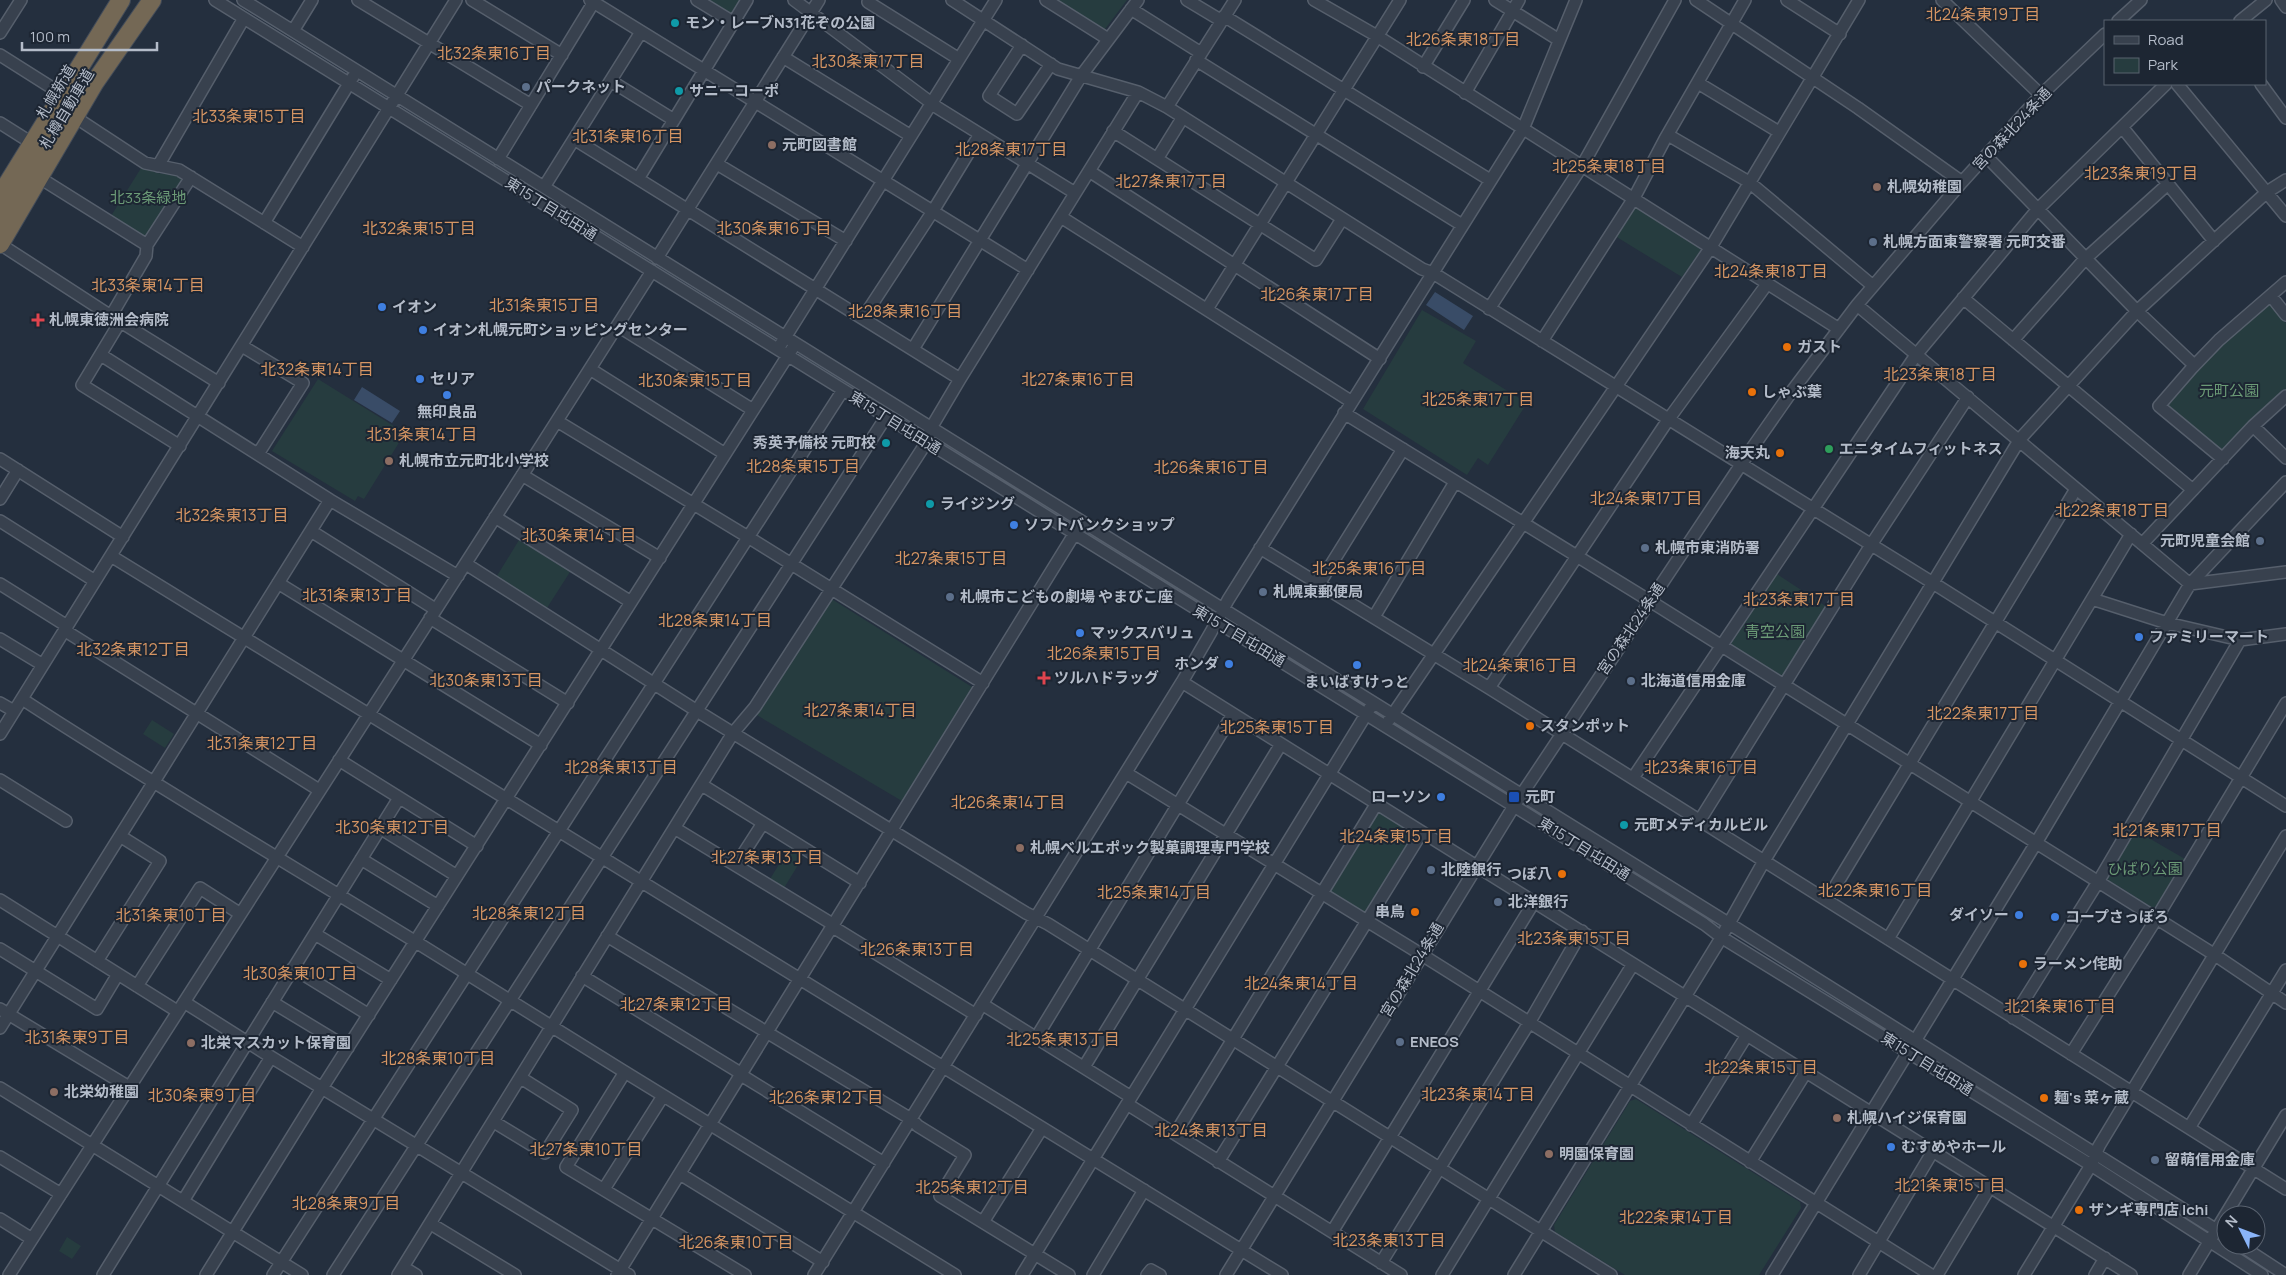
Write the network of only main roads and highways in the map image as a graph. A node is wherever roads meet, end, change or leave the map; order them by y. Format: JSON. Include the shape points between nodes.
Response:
{"nodes":[{"id":1,"x":110,"y":0,"type":"edge"},
{"id":2,"x":121,"y":0,"type":"edge"},
{"id":3,"x":138,"y":0,"type":"edge"},
{"id":4,"x":152,"y":0,"type":"edge"},
{"id":5,"x":0,"y":184,"type":"edge"},
{"id":6,"x":0,"y":196,"type":"edge"},
{"id":7,"x":0,"y":220,"type":"edge"},
{"id":8,"x":0,"y":244,"type":"edge"}],
"edges":[{"from":1,"to":5,"type":"highway","name":"札幌新道"},
{"from":2,"to":6,"type":"highway","name":"札樽自動車道"},
{"from":3,"to":7,"type":"highway","name":"札樽自動車道"},
{"from":4,"to":8,"type":"highway","name":"札幌新道","via":[[95,82]]}]}
